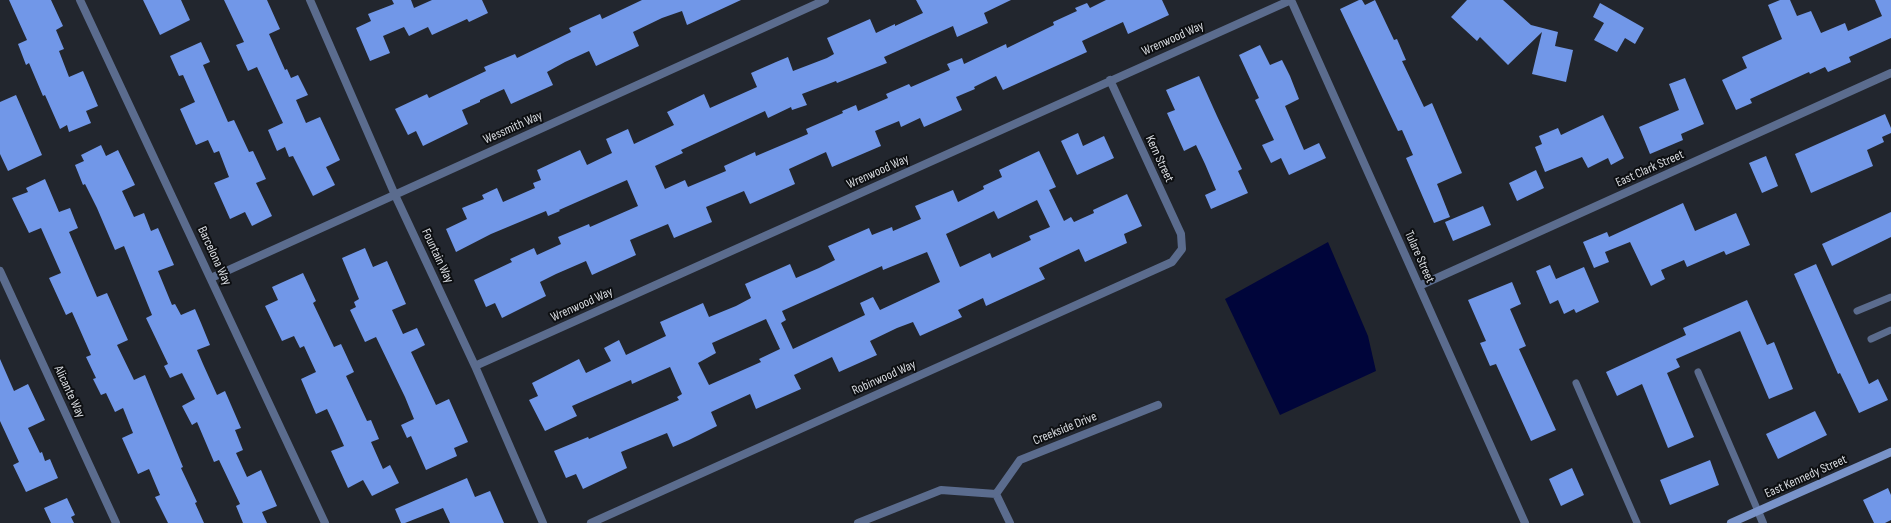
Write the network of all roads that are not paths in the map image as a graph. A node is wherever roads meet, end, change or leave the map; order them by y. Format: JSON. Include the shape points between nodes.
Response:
{"nodes":[{"id":1,"x":80,"y":0,"type":"edge"},
{"id":2,"x":310,"y":0,"type":"edge"},
{"id":3,"x":825,"y":0,"type":"edge"},
{"id":4,"x":1291,"y":0,"type":"edge"},
{"id":5,"x":1891,"y":73,"type":"edge"},
{"id":6,"x":1110,"y":80,"type":"junction"},
{"id":7,"x":395,"y":195,"type":"junction"},
{"id":8,"x":1182,"y":249,"type":"joint"},
{"id":9,"x":0,"y":271,"type":"edge"},
{"id":10,"x":211,"y":278,"type":"junction"},
{"id":11,"x":1419,"y":286,"type":"junction"},
{"id":12,"x":1891,"y":297,"type":"edge"},
{"id":13,"x":1857,"y":311,"type":"dead end"},
{"id":14,"x":1891,"y":330,"type":"edge"},
{"id":15,"x":1871,"y":339,"type":"dead end"},
{"id":16,"x":475,"y":366,"type":"junction"},
{"id":17,"x":1698,"y":372,"type":"dead end"},
{"id":18,"x":1576,"y":383,"type":"dead end"},
{"id":19,"x":1158,"y":405,"type":"dead end"},
{"id":20,"x":1891,"y":452,"type":"edge"},
{"id":21,"x":996,"y":494,"type":"junction"},
{"id":22,"x":1758,"y":511,"type":"junction"},
{"id":23,"x":116,"y":523,"type":"edge"},
{"id":24,"x":325,"y":523,"type":"edge"},
{"id":25,"x":543,"y":523,"type":"edge"},
{"id":26,"x":591,"y":523,"type":"edge"},
{"id":27,"x":858,"y":523,"type":"edge"},
{"id":28,"x":1010,"y":523,"type":"edge"},
{"id":29,"x":1525,"y":523,"type":"edge"},
{"id":30,"x":1637,"y":523,"type":"edge"},
{"id":31,"x":1731,"y":523,"type":"edge"},
{"id":32,"x":1763,"y":523,"type":"edge"}],
"edges":[{"from":1,"to":10,"type":"street","name":"Barcelona Way"},
{"from":2,"to":7,"type":"street","name":"Fountain Way"},
{"from":3,"to":7,"type":"street","name":"Wessmith Way"},
{"from":4,"to":6,"type":"street","name":"Wrenwood Way"},
{"from":4,"to":11,"type":"street","name":"Tulare Street"},
{"from":5,"to":11,"type":"street","name":"East Clark Street"},
{"from":6,"to":8,"type":"street","name":"Kern Street","via":[[1181,234]]},
{"from":6,"to":16,"type":"street","name":"Wrenwood Way"},
{"from":7,"to":10,"type":"street","name":"Wessmith Way"},
{"from":7,"to":16,"type":"street","name":"Fountain Way"},
{"from":8,"to":26,"type":"street","name":"Robinwood Way","via":[[1172,262]]},
{"from":9,"to":23,"type":"street","name":"Alicante Way"},
{"from":10,"to":24,"type":"street","name":"Barcelona Way"},
{"from":11,"to":29,"type":"street","name":"Tulare Street"},
{"from":12,"to":13,"type":"lane"},
{"from":14,"to":15,"type":"lane"},
{"from":16,"to":25,"type":"street","name":"Fountain Way"},
{"from":17,"to":22,"type":"lane"},
{"from":18,"to":30,"type":"lane"},
{"from":19,"to":21,"type":"street","name":"Creekside Drive","via":[[1020,460]]},
{"from":20,"to":22,"type":"street","name":"East Kennedy Street"},
{"from":21,"to":27,"type":"street","via":[[941,490]]},
{"from":21,"to":28,"type":"street"},
{"from":22,"to":31,"type":"street","name":"East Kennedy Street"},
{"from":22,"to":32,"type":"street"}]}
